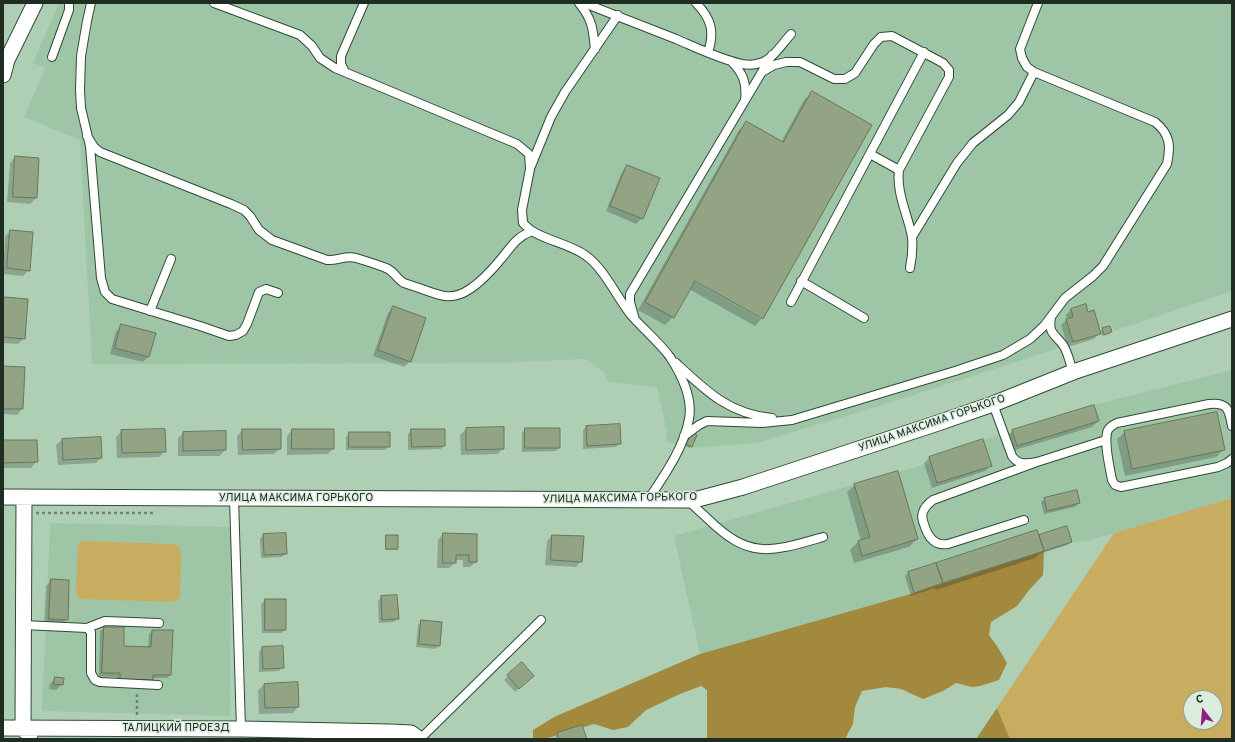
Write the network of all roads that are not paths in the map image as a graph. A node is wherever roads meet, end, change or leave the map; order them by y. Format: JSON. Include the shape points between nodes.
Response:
{"nodes":[{"id":1,"x":35,"y":3,"type":"edge"},
{"id":2,"x":69,"y":3,"type":"edge"},
{"id":3,"x":91,"y":3,"type":"edge"},
{"id":4,"x":214,"y":3,"type":"edge"},
{"id":5,"x":364,"y":3,"type":"edge"},
{"id":6,"x":579,"y":3,"type":"edge"},
{"id":7,"x":584,"y":3,"type":"edge"},
{"id":8,"x":696,"y":3,"type":"edge"},
{"id":9,"x":1038,"y":3,"type":"edge"},
{"id":10,"x":595,"y":5,"type":"edge"},
{"id":11,"x":618,"y":15,"type":"junction"},
{"id":12,"x":791,"y":34,"type":"dead end"},
{"id":13,"x":595,"y":49,"type":"junction"},
{"id":14,"x":708,"y":52,"type":"junction"},
{"id":15,"x":924,"y":52,"type":"junction"},
{"id":16,"x":772,"y":55,"type":"junction"},
{"id":17,"x":52,"y":57,"type":"dead end"},
{"id":18,"x":730,"y":60,"type":"junction"},
{"id":19,"x":345,"y":72,"type":"junction"},
{"id":20,"x":762,"y":72,"type":"junction"},
{"id":21,"x":1034,"y":72,"type":"junction"},
{"id":22,"x":3,"y":75,"type":"edge"},
{"id":23,"x":744,"y":103,"type":"junction"},
{"id":24,"x":88,"y":136,"type":"junction"},
{"id":25,"x":870,"y":154,"type":"junction"},
{"id":26,"x":530,"y":169,"type":"junction"},
{"id":27,"x":899,"y":170,"type":"junction"},
{"id":28,"x":532,"y":231,"type":"junction"},
{"id":29,"x":912,"y":237,"type":"junction"},
{"id":30,"x":171,"y":258,"type":"dead end"},
{"id":31,"x":910,"y":268,"type":"dead end"},
{"id":32,"x":801,"y":282,"type":"junction"},
{"id":33,"x":278,"y":293,"type":"dead end"},
{"id":34,"x":791,"y":302,"type":"dead end"},
{"id":35,"x":150,"y":311,"type":"junction"},
{"id":36,"x":1053,"y":313,"type":"junction"},
{"id":37,"x":864,"y":318,"type":"dead end"},
{"id":38,"x":635,"y":319,"type":"junction"},
{"id":39,"x":1232,"y":319,"type":"edge"},
{"id":40,"x":1055,"y":337,"type":"junction"},
{"id":41,"x":1030,"y":339,"type":"junction"},
{"id":42,"x":669,"y":357,"type":"junction"},
{"id":43,"x":1072,"y":372,"type":"junction"},
{"id":44,"x":993,"y":404,"type":"junction"},
{"id":45,"x":792,"y":420,"type":"junction"},
{"id":46,"x":1232,"y":426,"type":"edge"},
{"id":47,"x":684,"y":436,"type":"junction"},
{"id":48,"x":1106,"y":440,"type":"junction"},
{"id":49,"x":1232,"y":459,"type":"edge"},
{"id":50,"x":1037,"y":462,"type":"junction"},
{"id":51,"x":3,"y":497,"type":"edge"},
{"id":52,"x":24,"y":497,"type":"junction"},
{"id":53,"x":234,"y":498,"type":"junction"},
{"id":54,"x":648,"y":500,"type":"junction"},
{"id":55,"x":688,"y":500,"type":"junction"},
{"id":56,"x":1024,"y":520,"type":"dead end"},
{"id":57,"x":823,"y":537,"type":"dead end"},
{"id":58,"x":541,"y":620,"type":"dead end"},
{"id":59,"x":159,"y":623,"type":"dead end"},
{"id":60,"x":23,"y":625,"type":"junction"},
{"id":61,"x":87,"y":628,"type":"junction"},
{"id":62,"x":158,"y":685,"type":"dead end"},
{"id":63,"x":3,"y":728,"type":"edge"},
{"id":64,"x":241,"y":729,"type":"junction"},
{"id":65,"x":27,"y":734,"type":"edge"},
{"id":66,"x":390,"y":736,"type":"edge"},
{"id":67,"x":420,"y":739,"type":"edge"}],
"edges":[{"from":1,"to":22,"type":"street","via":[[7,60]]},
{"from":2,"to":17,"type":"lane","via":[[69,10]]},
{"from":3,"to":24,"type":"lane","via":[[81,56],[80,90],[81,108]]},
{"from":4,"to":19,"type":"lane","via":[[300,35],[320,58]]},
{"from":5,"to":19,"type":"lane","via":[[341,56]]},
{"from":6,"to":13,"type":"lane","via":[[591,22]]},
{"from":7,"to":10,"type":"lane"},
{"from":8,"to":14,"type":"lane","via":[[707,16],[712,29],[712,43]]},
{"from":9,"to":21,"type":"lane","via":[[1020,49],[1027,67]]},
{"from":10,"to":11,"type":"lane"},
{"from":11,"to":13,"type":"lane"},
{"from":11,"to":14,"type":"lane"},
{"from":12,"to":16,"type":"lane"},
{"from":13,"to":26,"type":"lane","via":[[555,110]]},
{"from":14,"to":18,"type":"lane"},
{"from":15,"to":20,"type":"lane","via":[[892,36],[881,37],[855,73],[845,79],[834,78],[800,62],[774,65]]},
{"from":15,"to":25,"type":"lane"},
{"from":15,"to":27,"type":"lane","via":[[943,63],[949,70],[950,77]]},
{"from":16,"to":18,"type":"lane","via":[[760,64],[751,65]]},
{"from":16,"to":20,"type":"lane"},
{"from":18,"to":23,"type":"lane","via":[[740,70],[746,87]]},
{"from":19,"to":26,"type":"lane","via":[[517,144],[529,154]]},
{"from":20,"to":23,"type":"lane"},
{"from":21,"to":29,"type":"lane","via":[[1019,102],[1008,115],[973,143],[957,163]]},
{"from":21,"to":36,"type":"lane","via":[[1155,122],[1164,129],[1170,152],[1167,164],[1103,266],[1064,298]]},
{"from":23,"to":38,"type":"lane","via":[[630,294]]},
{"from":24,"to":28,"type":"lane","via":[[100,152],[244,210],[259,230],[272,240],[326,260],[348,257],[386,268],[404,282],[443,297],[457,296],[471,288],[488,274],[511,244]]},
{"from":24,"to":35,"type":"lane","via":[[100,272],[105,292],[112,299]]},
{"from":25,"to":27,"type":"lane"},
{"from":25,"to":32,"type":"lane"},
{"from":26,"to":28,"type":"lane","via":[[522,210],[524,223]]},
{"from":27,"to":29,"type":"lane","via":[[897,180]]},
{"from":28,"to":38,"type":"lane","via":[[585,255],[596,265]]},
{"from":29,"to":31,"type":"lane"},
{"from":30,"to":35,"type":"lane"},
{"from":32,"to":34,"type":"lane"},
{"from":32,"to":37,"type":"lane"},
{"from":33,"to":35,"type":"lane","via":[[266,289],[259,292],[244,331],[230,336]]},
{"from":36,"to":40,"type":"lane","via":[[1050,326]]},
{"from":36,"to":41,"type":"lane"},
{"from":38,"to":42,"type":"lane"},
{"from":39,"to":43,"type":"street","name":"УЛИЦА МАКСИМА ГОРЬКОГО"},
{"from":40,"to":41,"type":"lane","via":[[1042,334]]},
{"from":40,"to":43,"type":"lane","via":[[1063,345]]},
{"from":41,"to":45,"type":"lane","via":[[1003,355]]},
{"from":42,"to":45,"type":"lane","via":[[714,397],[730,406],[760,417]]},
{"from":42,"to":47,"type":"lane","via":[[681,377],[689,402],[690,418]]},
{"from":43,"to":44,"type":"street","name":"УЛИЦА МАКСИМА ГОРЬКОГО"},
{"from":44,"to":50,"type":"lane","via":[[1015,461],[1026,464]]},
{"from":44,"to":55,"type":"street","name":"УЛИЦА МАКСИМА ГОРЬКОГО","via":[[743,487]]},
{"from":45,"to":47,"type":"lane","via":[[762,423],[707,421]]},
{"from":46,"to":48,"type":"lane","via":[[1229,412],[1217,403],[1111,425]]},
{"from":47,"to":54,"type":"lane","via":[[669,469]]},
{"from":48,"to":49,"type":"lane","via":[[1112,480],[1115,485],[1122,487],[1218,467]]},
{"from":48,"to":50,"type":"lane"},
{"from":50,"to":56,"type":"lane","via":[[933,500],[926,506],[922,520],[928,535],[941,545]]},
{"from":51,"to":52,"type":"street","name":"УЛИЦА МАКСИМА ГОРЬКОГО"},
{"from":52,"to":53,"type":"street","name":"УЛИЦА МАКСИМА ГОРЬКОГО"},
{"from":52,"to":60,"type":"street"},
{"from":53,"to":54,"type":"street","name":"УЛИЦА МАКСИМА ГОРЬКОГО"},
{"from":53,"to":64,"type":"lane"},
{"from":54,"to":55,"type":"street","name":"УЛИЦА МАКСИМА ГОРЬКОГО"},
{"from":55,"to":57,"type":"lane","via":[[731,539],[752,548],[782,549]]},
{"from":58,"to":67,"type":"lane"},
{"from":59,"to":61,"type":"lane","via":[[105,621]]},
{"from":60,"to":61,"type":"lane"},
{"from":60,"to":65,"type":"street"},
{"from":61,"to":62,"type":"lane","via":[[91,635],[91,673],[95,680]]},
{"from":63,"to":65,"type":"street","name":"ТАЛИЦКИЙ ПРОЕЗД"},
{"from":64,"to":65,"type":"street","name":"ТАЛИЦКИЙ ПРОЕЗД","via":[[137,729]]},
{"from":64,"to":66,"type":"street","name":"ТАЛИЦКИЙ ПРОЕЗД"},
{"from":66,"to":67,"type":"street","name":"ТАЛИЦКИЙ ПРОЕЗД","via":[[411,733]]}]}
